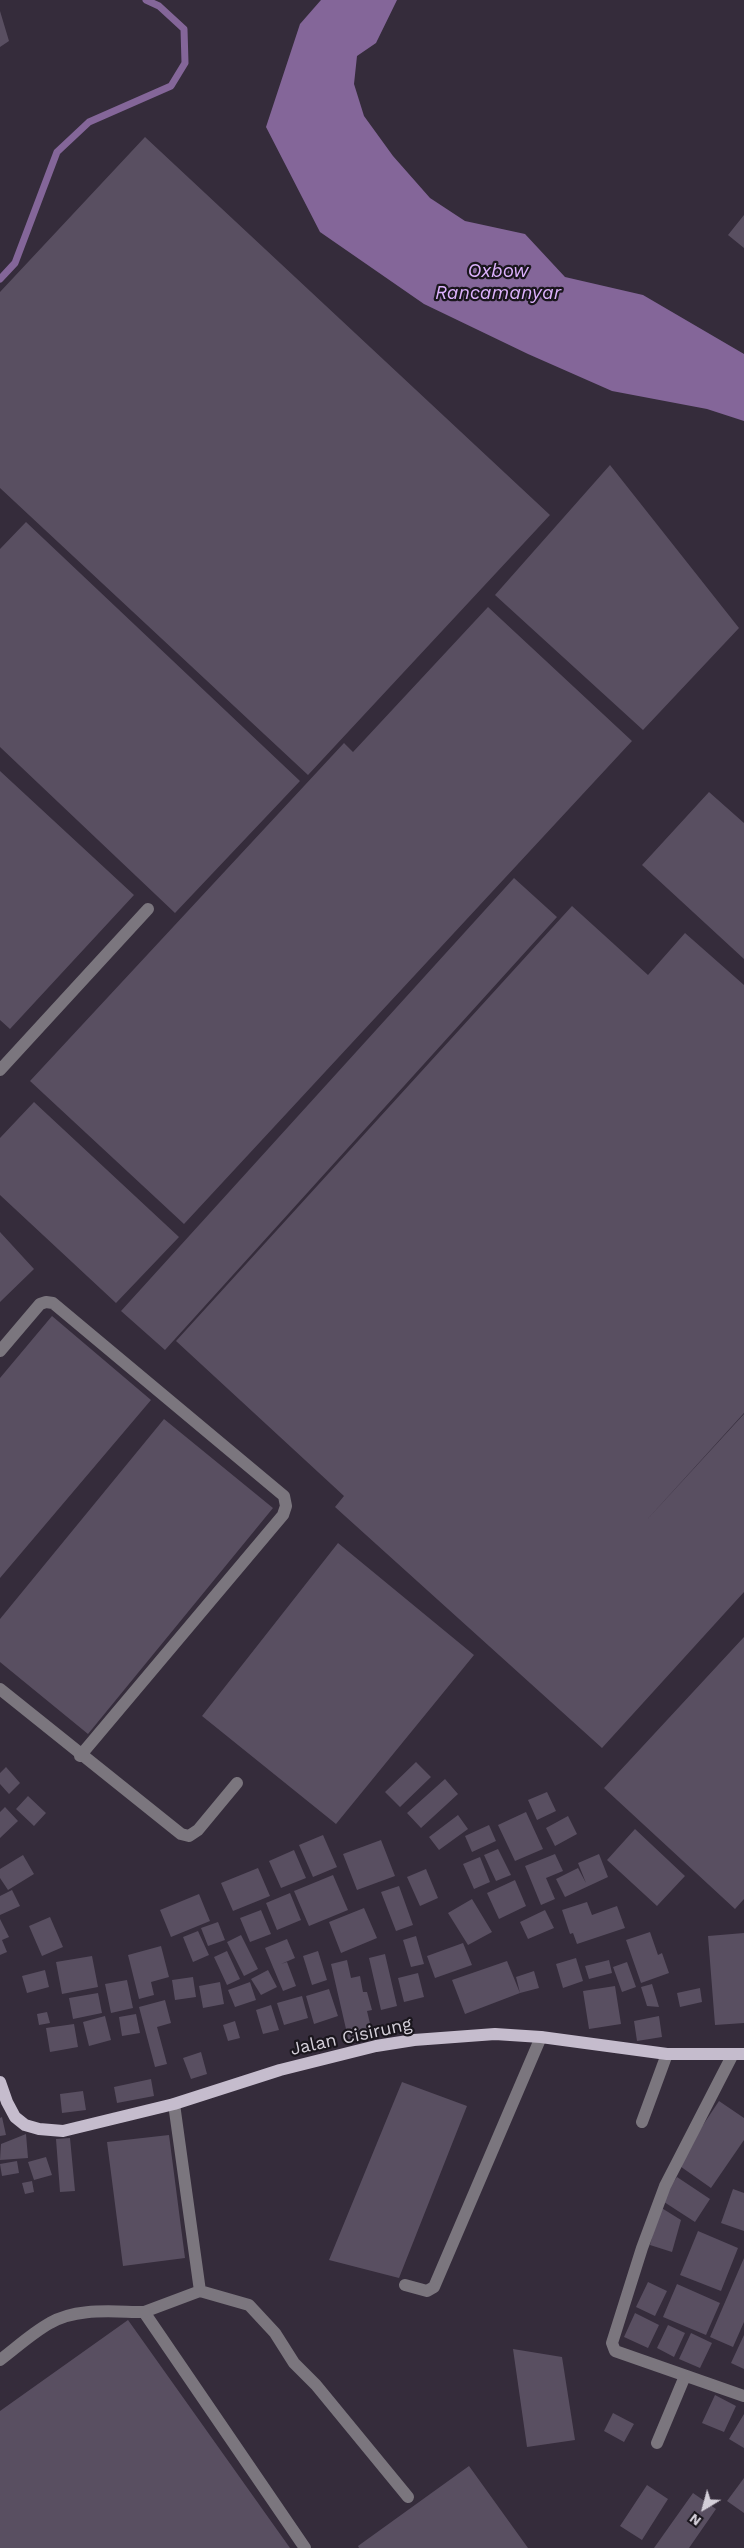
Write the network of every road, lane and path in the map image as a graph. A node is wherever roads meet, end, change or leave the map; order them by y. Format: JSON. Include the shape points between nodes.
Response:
{"nodes":[{"id":1,"x":148,"y":910,"type":"dead end"},
{"id":2,"x":0,"y":1070,"type":"edge"},
{"id":3,"x":0,"y":1351,"type":"edge"},
{"id":4,"x":0,"y":1689,"type":"edge"},
{"id":5,"x":80,"y":1756,"type":"junction"},
{"id":6,"x":237,"y":1783,"type":"dead end"},
{"id":7,"x":540,"y":2037,"type":"junction"},
{"id":8,"x":667,"y":2054,"type":"junction"},
{"id":9,"x":738,"y":2054,"type":"edge"},
{"id":10,"x":0,"y":2082,"type":"edge"},
{"id":11,"x":174,"y":2104,"type":"junction"},
{"id":12,"x":642,"y":2122,"type":"dead end"},
{"id":13,"x":405,"y":2285,"type":"dead end"},
{"id":14,"x":200,"y":2290,"type":"junction"},
{"id":15,"x":144,"y":2312,"type":"junction"},
{"id":16,"x":0,"y":2360,"type":"edge"},
{"id":17,"x":685,"y":2376,"type":"junction"},
{"id":18,"x":744,"y":2396,"type":"edge"},
{"id":19,"x":657,"y":2443,"type":"dead end"},
{"id":20,"x":408,"y":2497,"type":"dead end"},
{"id":21,"x":305,"y":2548,"type":"edge"}],
"edges":[{"from":1,"to":2,"type":"street"},
{"from":3,"to":5,"type":"street","via":[[40,1304],[54,1303],[284,1496],[286,1506],[283,1515]]},
{"from":4,"to":5,"type":"street"},
{"from":5,"to":6,"type":"street","via":[[181,1834],[189,1836],[198,1830]]},
{"from":7,"to":8,"type":"main road","name":"Jalan Cisirung"},
{"from":7,"to":11,"type":"main road","name":"Jalan Cisirung","via":[[495,2034],[376,2046],[280,2070]]},
{"from":7,"to":13,"type":"street","via":[[434,2287],[427,2291]]},
{"from":8,"to":9,"type":"main road","name":"Jalan Cisirung"},
{"from":8,"to":12,"type":"street"},
{"from":9,"to":17,"type":"street","via":[[665,2186],[612,2343],[614,2351]]},
{"from":10,"to":11,"type":"main road","name":"Jalan Cisirung","via":[[15,2118],[39,2129],[63,2131]]},
{"from":11,"to":14,"type":"street"},
{"from":14,"to":15,"type":"street"},
{"from":14,"to":20,"type":"street","via":[[249,2305]]},
{"from":15,"to":16,"type":"street","via":[[87,2312],[66,2317],[51,2322]]},
{"from":15,"to":21,"type":"street"},
{"from":17,"to":18,"type":"street"},
{"from":17,"to":19,"type":"street"}]}
